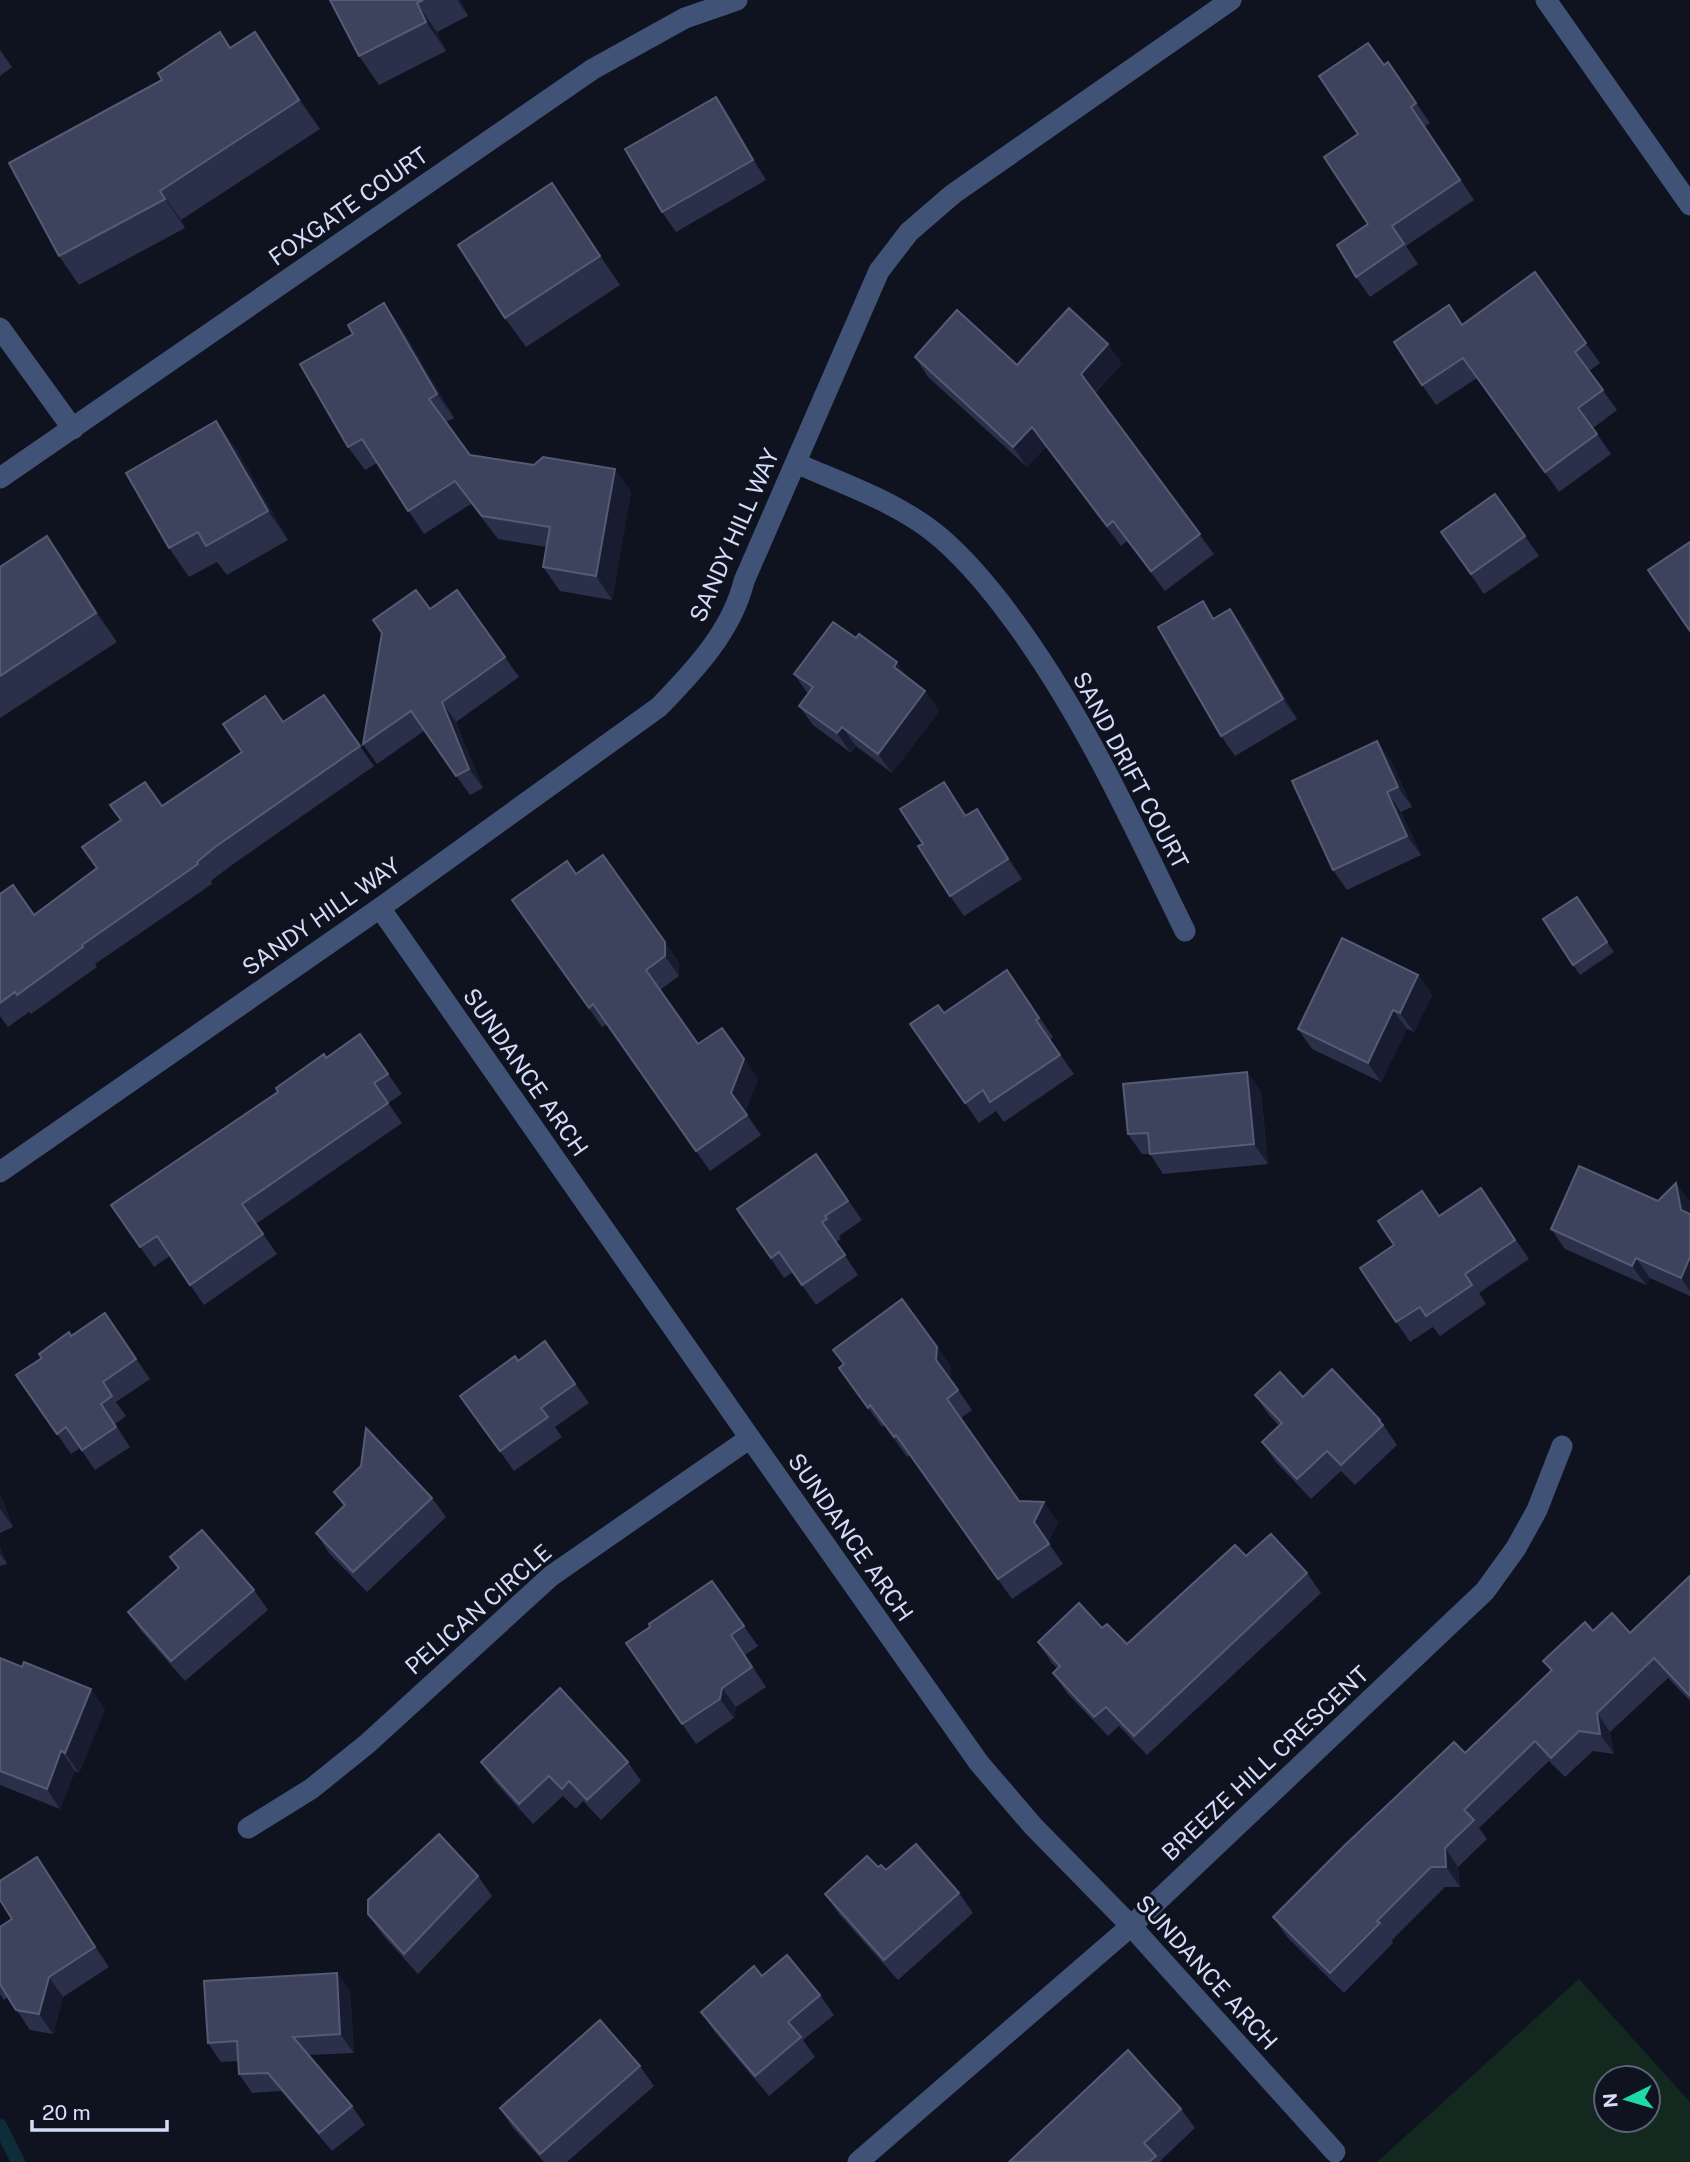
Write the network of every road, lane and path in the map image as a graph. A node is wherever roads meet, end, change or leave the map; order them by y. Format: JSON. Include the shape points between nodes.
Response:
{"nodes":[{"id":1,"x":737,"y":0,"type":"edge"},
{"id":2,"x":1231,"y":0,"type":"edge"},
{"id":3,"x":1546,"y":0,"type":"edge"},
{"id":4,"x":1690,"y":205,"type":"edge"},
{"id":5,"x":0,"y":328,"type":"edge"},
{"id":6,"x":73,"y":429,"type":"junction"},
{"id":7,"x":796,"y":463,"type":"junction"},
{"id":8,"x":0,"y":478,"type":"edge"},
{"id":9,"x":380,"y":908,"type":"junction"},
{"id":10,"x":1185,"y":931,"type":"dead end"},
{"id":11,"x":0,"y":1172,"type":"edge"},
{"id":12,"x":750,"y":1438,"type":"junction"},
{"id":13,"x":1562,"y":1446,"type":"dead end"},
{"id":14,"x":248,"y":1828,"type":"dead end"},
{"id":15,"x":1131,"y":1926,"type":"junction"},
{"id":16,"x":1335,"y":2152,"type":"dead end"},
{"id":17,"x":858,"y":2162,"type":"edge"}],
"edges":[{"from":1,"to":6,"type":"street","name":"FOXGATE COURT","via":[[685,18],[593,69]]},
{"from":2,"to":7,"type":"street","name":"SANDY HILL WAY","via":[[953,194],[909,232],[879,271]]},
{"from":3,"to":4,"type":"street"},
{"from":5,"to":6,"type":"street"},
{"from":6,"to":8,"type":"street","name":"FOXGATE COURT"},
{"from":7,"to":9,"type":"street","name":"SANDY HILL WAY","via":[[741,594],[693,672],[659,707]]},
{"from":7,"to":10,"type":"street","name":"SAND DRIFT COURT","via":[[916,520],[942,539],[991,589],[1046,666],[1099,755]]},
{"from":9,"to":11,"type":"street","name":"SANDY HILL WAY"},
{"from":9,"to":12,"type":"street","name":"SUNDANCE ARCH"},
{"from":12,"to":14,"type":"street","name":"PELICAN CIRCLE","via":[[551,1576],[367,1744],[311,1789]]},
{"from":12,"to":15,"type":"street","name":"SUNDANCE ARCH","via":[[979,1763]]},
{"from":13,"to":15,"type":"street","name":"BREEZE HILL CRESCENT","via":[[1537,1510],[1485,1591]]},
{"from":15,"to":16,"type":"street","name":"SUNDANCE ARCH"},
{"from":15,"to":17,"type":"street","name":"BREEZE HILL CRESCENT"}]}
